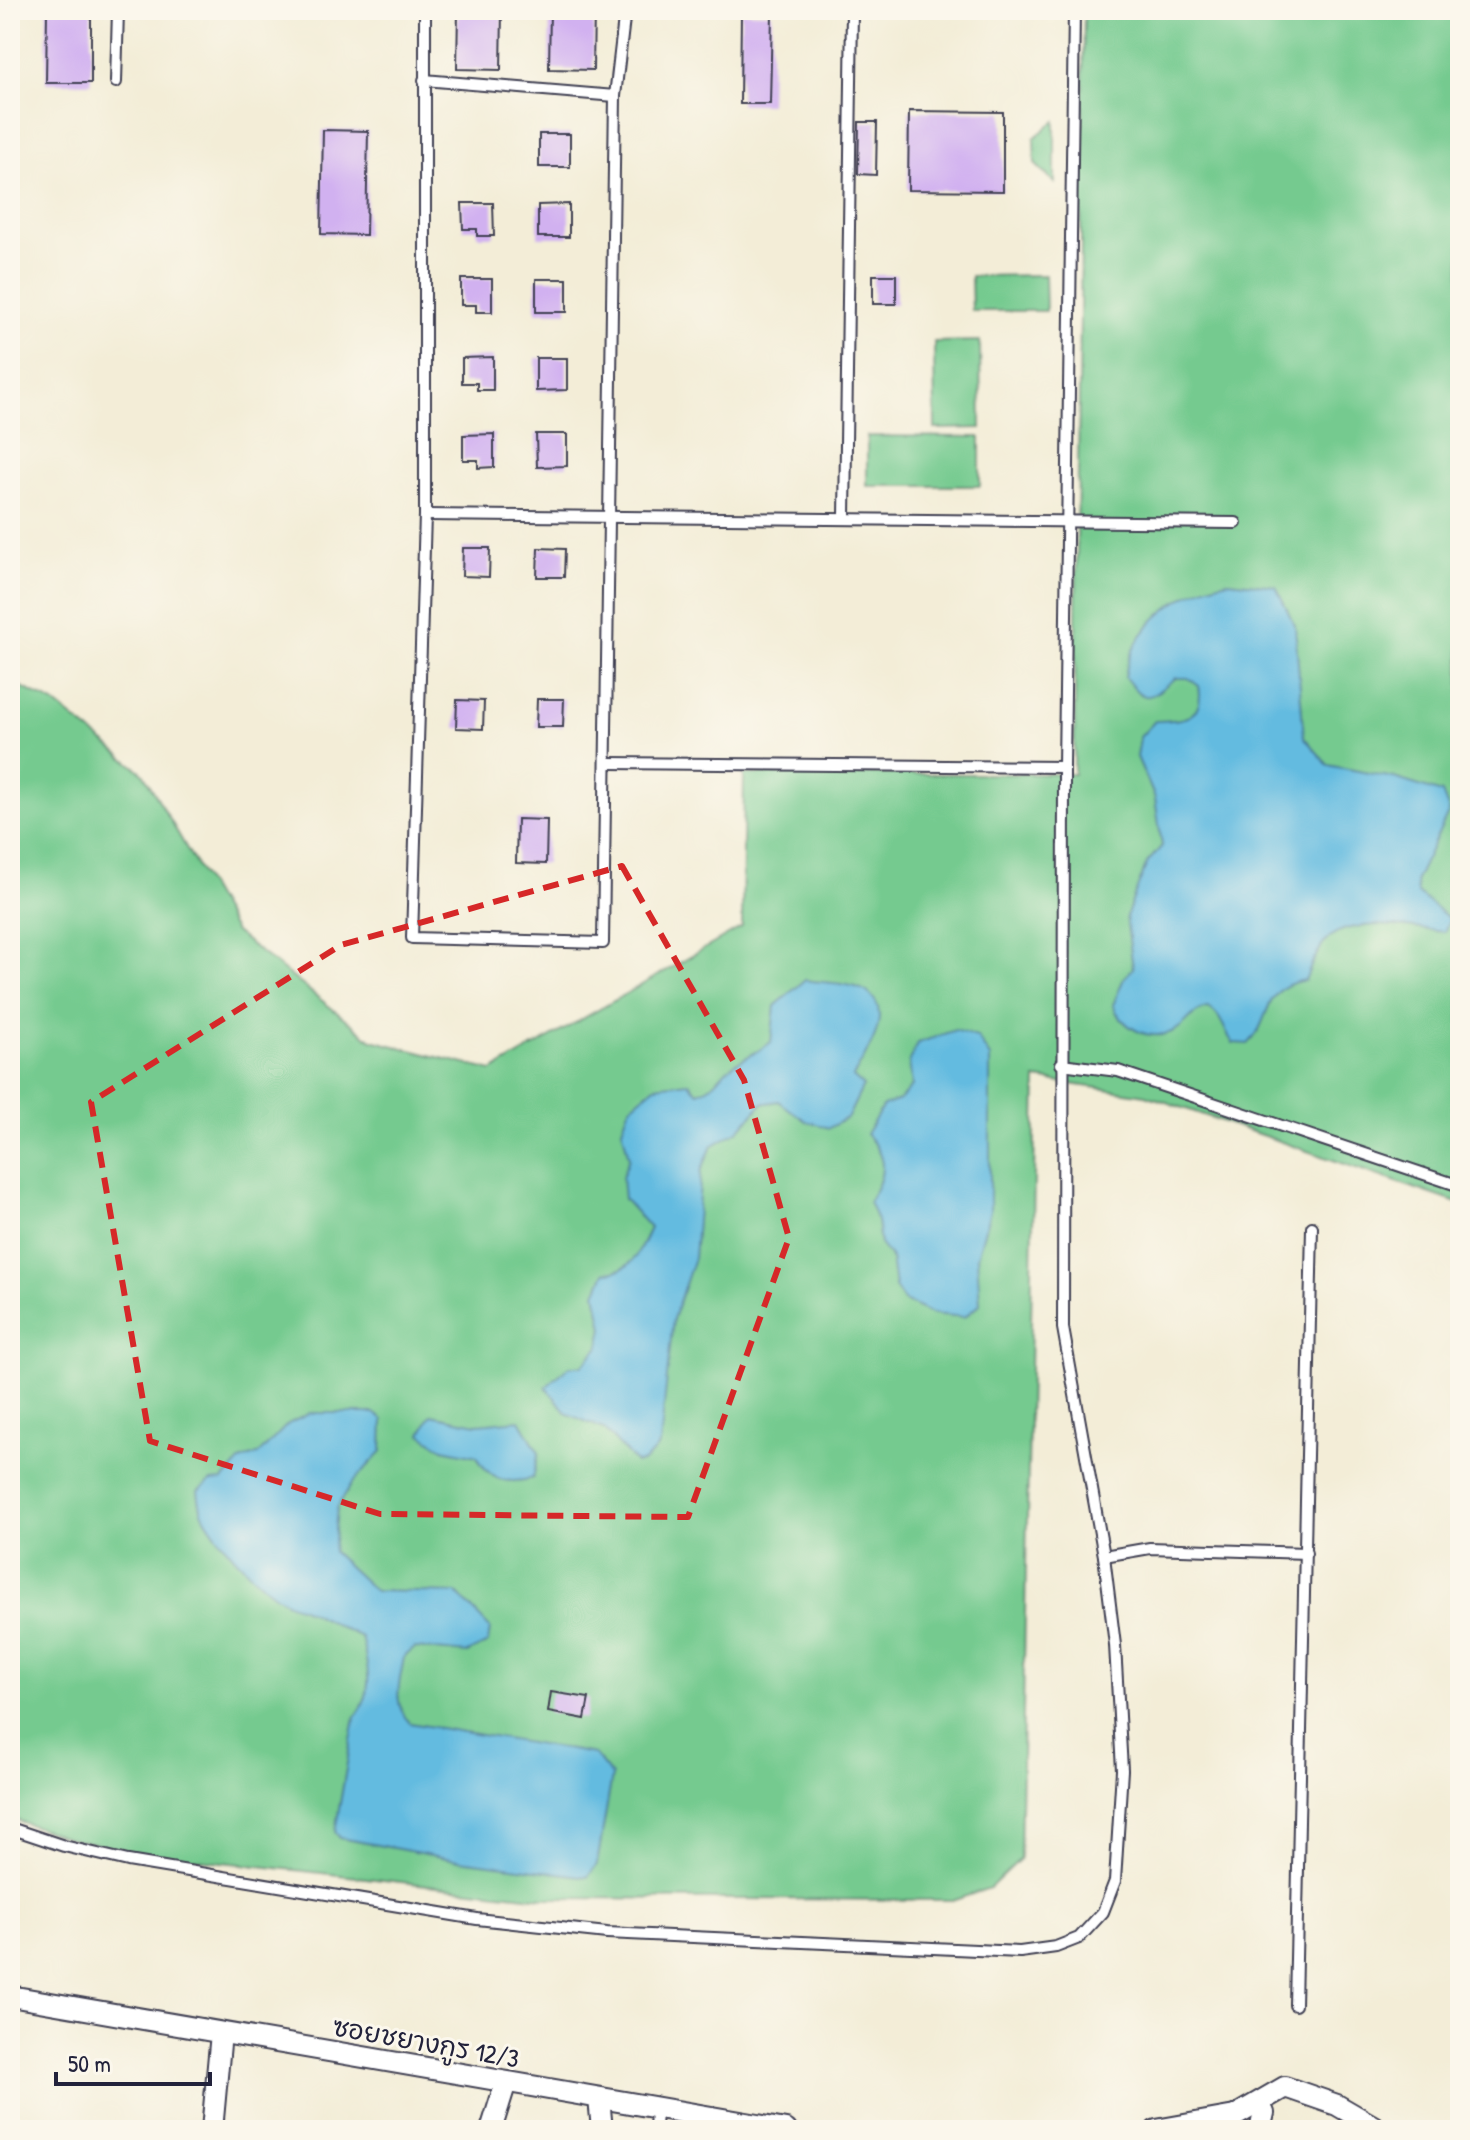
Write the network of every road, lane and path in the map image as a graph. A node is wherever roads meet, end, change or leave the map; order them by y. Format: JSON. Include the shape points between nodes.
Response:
{"nodes":[{"id":1,"x":118,"y":10,"type":"edge"},
{"id":2,"x":425,"y":10,"type":"edge"},
{"id":3,"x":625,"y":10,"type":"edge"},
{"id":4,"x":852,"y":10,"type":"edge"},
{"id":5,"x":1074,"y":10,"type":"edge"},
{"id":6,"x":424,"y":80,"type":"junction"},
{"id":7,"x":116,"y":82,"type":"dead end"},
{"id":8,"x":615,"y":96,"type":"junction"},
{"id":9,"x":425,"y":515,"type":"junction"},
{"id":10,"x":612,"y":516,"type":"junction"},
{"id":11,"x":845,"y":517,"type":"junction"},
{"id":12,"x":1068,"y":520,"type":"junction"},
{"id":13,"x":1236,"y":523,"type":"dead end"},
{"id":14,"x":608,"y":763,"type":"junction"},
{"id":15,"x":1064,"y":767,"type":"junction"},
{"id":16,"x":1061,"y":1064,"type":"junction"},
{"id":17,"x":1460,"y":1186,"type":"edge"},
{"id":18,"x":1312,"y":1227,"type":"dead end"},
{"id":19,"x":1306,"y":1553,"type":"junction"},
{"id":20,"x":1104,"y":1556,"type":"junction"},
{"id":21,"x":10,"y":1828,"type":"edge"},
{"id":22,"x":10,"y":1996,"type":"edge"},
{"id":23,"x":1295,"y":2005,"type":"dead end"},
{"id":24,"x":221,"y":2033,"type":"junction"},
{"id":25,"x":506,"y":2082,"type":"junction"},
{"id":26,"x":599,"y":2098,"type":"junction"},
{"id":27,"x":1259,"y":2103,"type":"junction"},
{"id":28,"x":656,"y":2108,"type":"junction"},
{"id":29,"x":212,"y":2130,"type":"edge"},
{"id":30,"x":491,"y":2130,"type":"edge"},
{"id":31,"x":602,"y":2130,"type":"edge"},
{"id":32,"x":655,"y":2130,"type":"edge"},
{"id":33,"x":786,"y":2130,"type":"edge"},
{"id":34,"x":1156,"y":2130,"type":"edge"},
{"id":35,"x":1260,"y":2130,"type":"edge"},
{"id":36,"x":1380,"y":2130,"type":"edge"}],
"edges":[{"from":1,"to":7,"type":"lane"},
{"from":2,"to":6,"type":"lane"},
{"from":3,"to":8,"type":"lane"},
{"from":4,"to":11,"type":"lane"},
{"from":5,"to":12,"type":"lane"},
{"from":6,"to":8,"type":"lane"},
{"from":6,"to":9,"type":"lane"},
{"from":8,"to":10,"type":"lane"},
{"from":9,"to":10,"type":"lane"},
{"from":9,"to":14,"type":"lane","via":[[412,938],[603,943]]},
{"from":10,"to":11,"type":"lane"},
{"from":10,"to":14,"type":"lane"},
{"from":11,"to":12,"type":"lane"},
{"from":12,"to":13,"type":"lane"},
{"from":12,"to":15,"type":"lane"},
{"from":14,"to":15,"type":"lane"},
{"from":15,"to":16,"type":"lane"},
{"from":16,"to":17,"type":"lane","via":[[1118,1071]]},
{"from":16,"to":20,"type":"lane","via":[[1063,1328]]},
{"from":18,"to":19,"type":"lane"},
{"from":19,"to":20,"type":"lane","via":[[1150,1548]]},
{"from":19,"to":23,"type":"lane"},
{"from":20,"to":21,"type":"lane","via":[[1122,1770],[1115,1881],[1103,1912],[1079,1938],[1056,1947],[1020,1952],[623,1934],[477,1919],[128,1861]]},
{"from":22,"to":24,"type":"street","name":"ซอยชยางกูร 12/3"},
{"from":24,"to":25,"type":"street","name":"ซอยชยางกูร 12/3"},
{"from":24,"to":29,"type":"street"},
{"from":25,"to":26,"type":"street","name":"ซอยชยางกูร 12/3"},
{"from":25,"to":30,"type":"street"},
{"from":26,"to":28,"type":"street","name":"ซอยชยางกูร 12/3"},
{"from":26,"to":31,"type":"street"},
{"from":27,"to":34,"type":"street","via":[[1235,2116]]},
{"from":27,"to":35,"type":"street","via":[[1264,2113]]},
{"from":27,"to":36,"type":"street","via":[[1285,2087],[1337,2105]]},
{"from":28,"to":32,"type":"lane"},
{"from":28,"to":33,"type":"street","name":"ซอยชยางกูร 12/3"}]}
